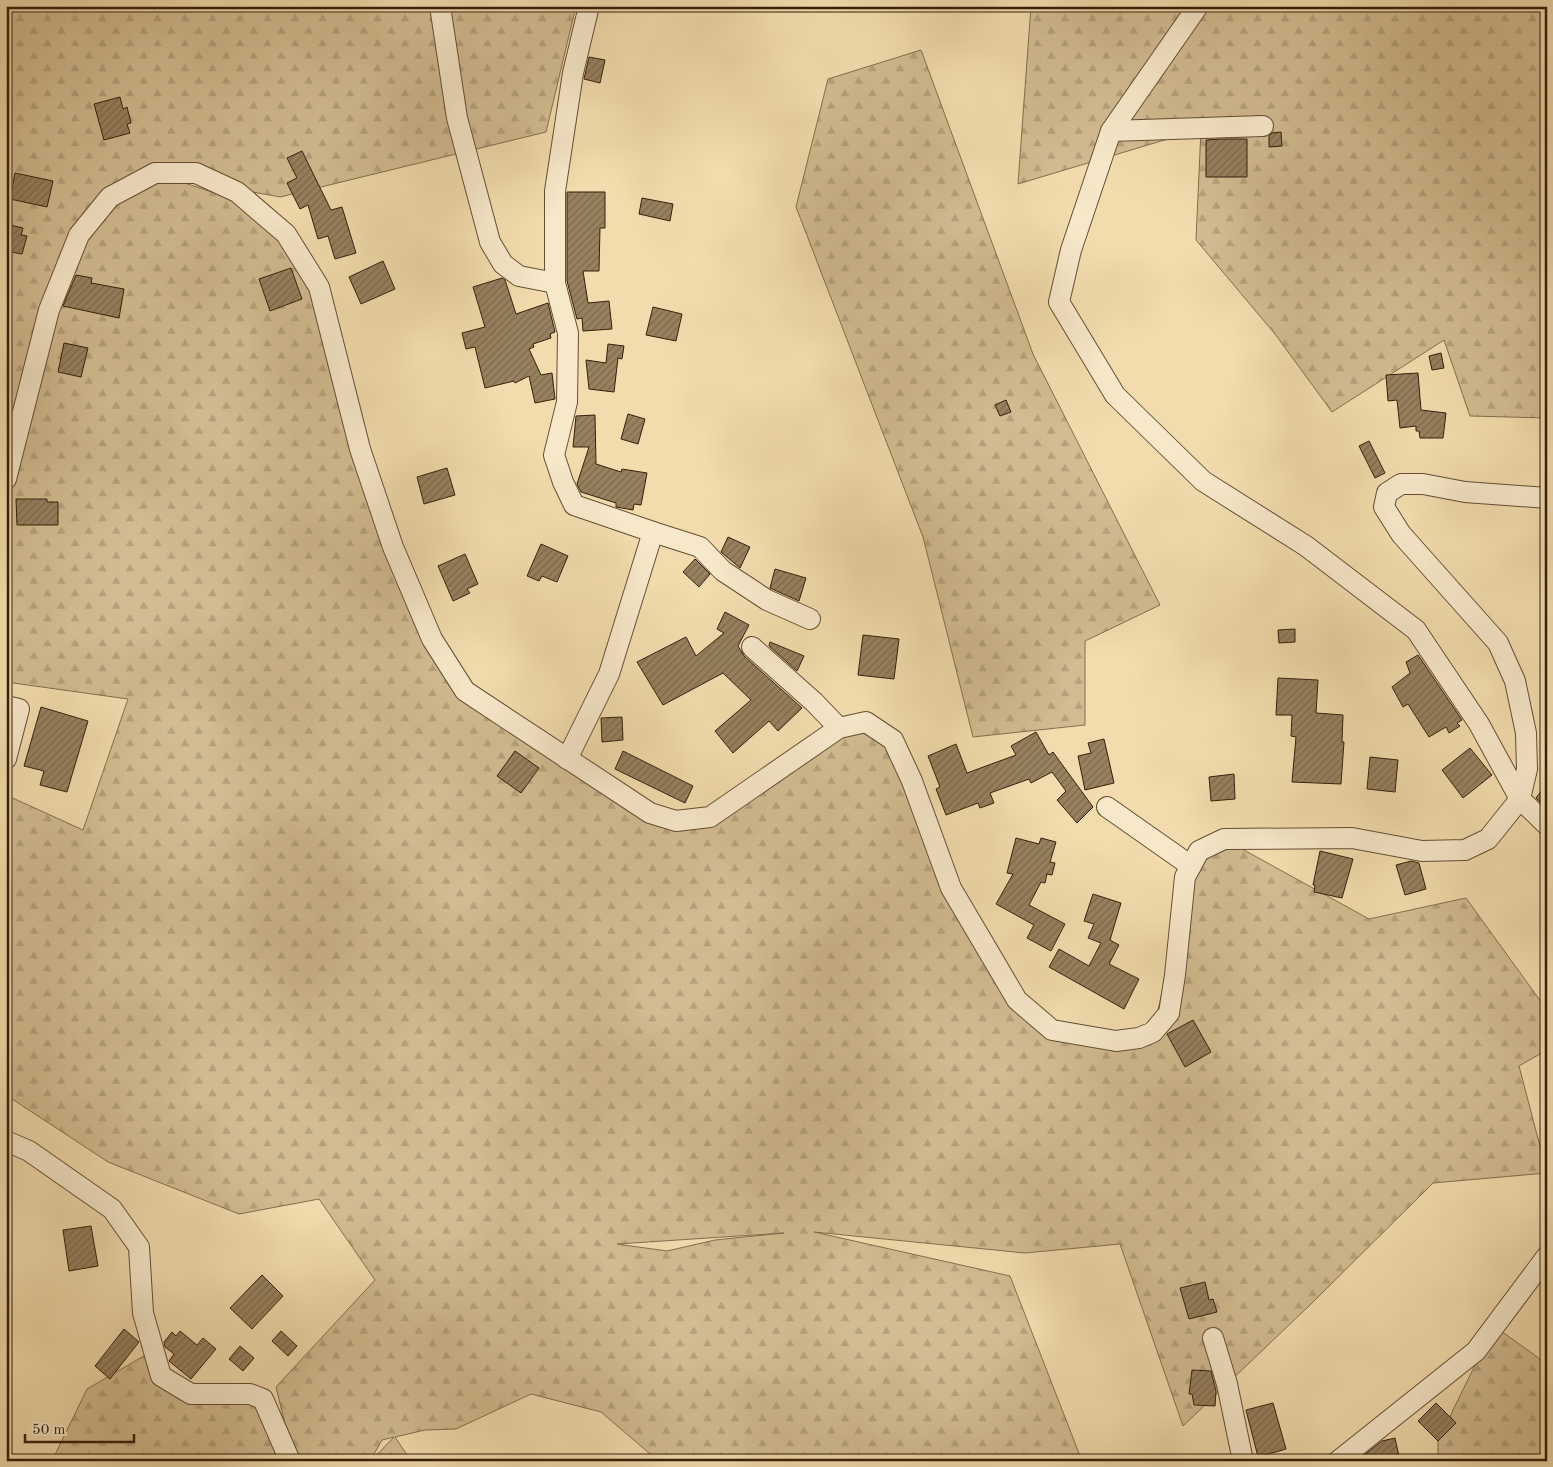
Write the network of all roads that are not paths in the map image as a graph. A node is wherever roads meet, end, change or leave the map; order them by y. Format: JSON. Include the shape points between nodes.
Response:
{"nodes":[{"id":1,"x":440,"y":6,"type":"edge"},
{"id":2,"x":589,"y":6,"type":"edge"},
{"id":3,"x":1198,"y":6,"type":"edge"},
{"id":4,"x":1263,"y":126,"type":"dead end"},
{"id":5,"x":1111,"y":131,"type":"junction"},
{"id":6,"x":555,"y":283,"type":"junction"},
{"id":7,"x":6,"y":479,"type":"edge"},
{"id":8,"x":1547,"y":498,"type":"edge"},
{"id":9,"x":654,"y":532,"type":"junction"},
{"id":10,"x":810,"y":619,"type":"dead end"},
{"id":11,"x":752,"y":647,"type":"dead end"},
{"id":12,"x":6,"y":706,"type":"edge"},
{"id":13,"x":839,"y":728,"type":"junction"},
{"id":14,"x":6,"y":759,"type":"edge"},
{"id":15,"x":567,"y":759,"type":"junction"},
{"id":16,"x":1520,"y":799,"type":"junction"},
{"id":17,"x":1107,"y":808,"type":"dead end"},
{"id":18,"x":1547,"y":826,"type":"edge"},
{"id":19,"x":1191,"y":866,"type":"junction"},
{"id":20,"x":6,"y":1141,"type":"edge"},
{"id":21,"x":1547,"y":1256,"type":"edge"},
{"id":22,"x":1213,"y":1338,"type":"dead end"},
{"id":23,"x":290,"y":1461,"type":"edge"},
{"id":24,"x":1242,"y":1461,"type":"edge"},
{"id":25,"x":1338,"y":1461,"type":"edge"}],
"edges":[{"from":1,"to":6,"type":"street","via":[[457,118],[490,242],[503,264],[519,276]]},
{"from":2,"to":6,"type":"street","via":[[573,73],[556,183]]},
{"from":3,"to":5,"type":"street"},
{"from":4,"to":5,"type":"street"},
{"from":5,"to":16,"type":"street","via":[[1071,250],[1060,302],[1115,395],[1203,480],[1306,546],[1416,630],[1479,724]]},
{"from":6,"to":9,"type":"street","via":[[568,333],[567,402],[554,455],[563,482],[574,505]]},
{"from":7,"to":15,"type":"street","via":[[49,310],[79,235],[110,197],[155,173],[196,173],[237,192],[286,234],[319,288],[360,449],[393,547],[432,639],[465,691]]},
{"from":8,"to":16,"type":"street","via":[[1400,484],[1387,493],[1384,507],[1401,534],[1498,644],[1515,681],[1526,733],[1527,769]]},
{"from":9,"to":10,"type":"street","via":[[700,547],[722,571],[766,600]]},
{"from":9,"to":15,"type":"street","via":[[609,674]]},
{"from":11,"to":13,"type":"street"},
{"from":12,"to":14,"type":"street","via":[[19,709]]},
{"from":13,"to":15,"type":"street","via":[[710,816],[676,821],[650,813]]},
{"from":13,"to":19,"type":"street","via":[[866,722],[893,740],[912,781],[951,888],[1016,1000],[1052,1030],[1116,1041],[1139,1038],[1153,1032],[1169,1013],[1185,877]]},
{"from":16,"to":18,"type":"street"},
{"from":16,"to":19,"type":"street","via":[[1488,839],[1465,850],[1422,851],[1352,838],[1224,839],[1200,851]]},
{"from":17,"to":19,"type":"street"},
{"from":20,"to":23,"type":"street","via":[[28,1150],[112,1210],[139,1247],[143,1313],[161,1376],[191,1394],[250,1394],[263,1399]]},
{"from":21,"to":25,"type":"street","via":[[1476,1351]]},
{"from":22,"to":24,"type":"street","via":[[1227,1384]]}]}
